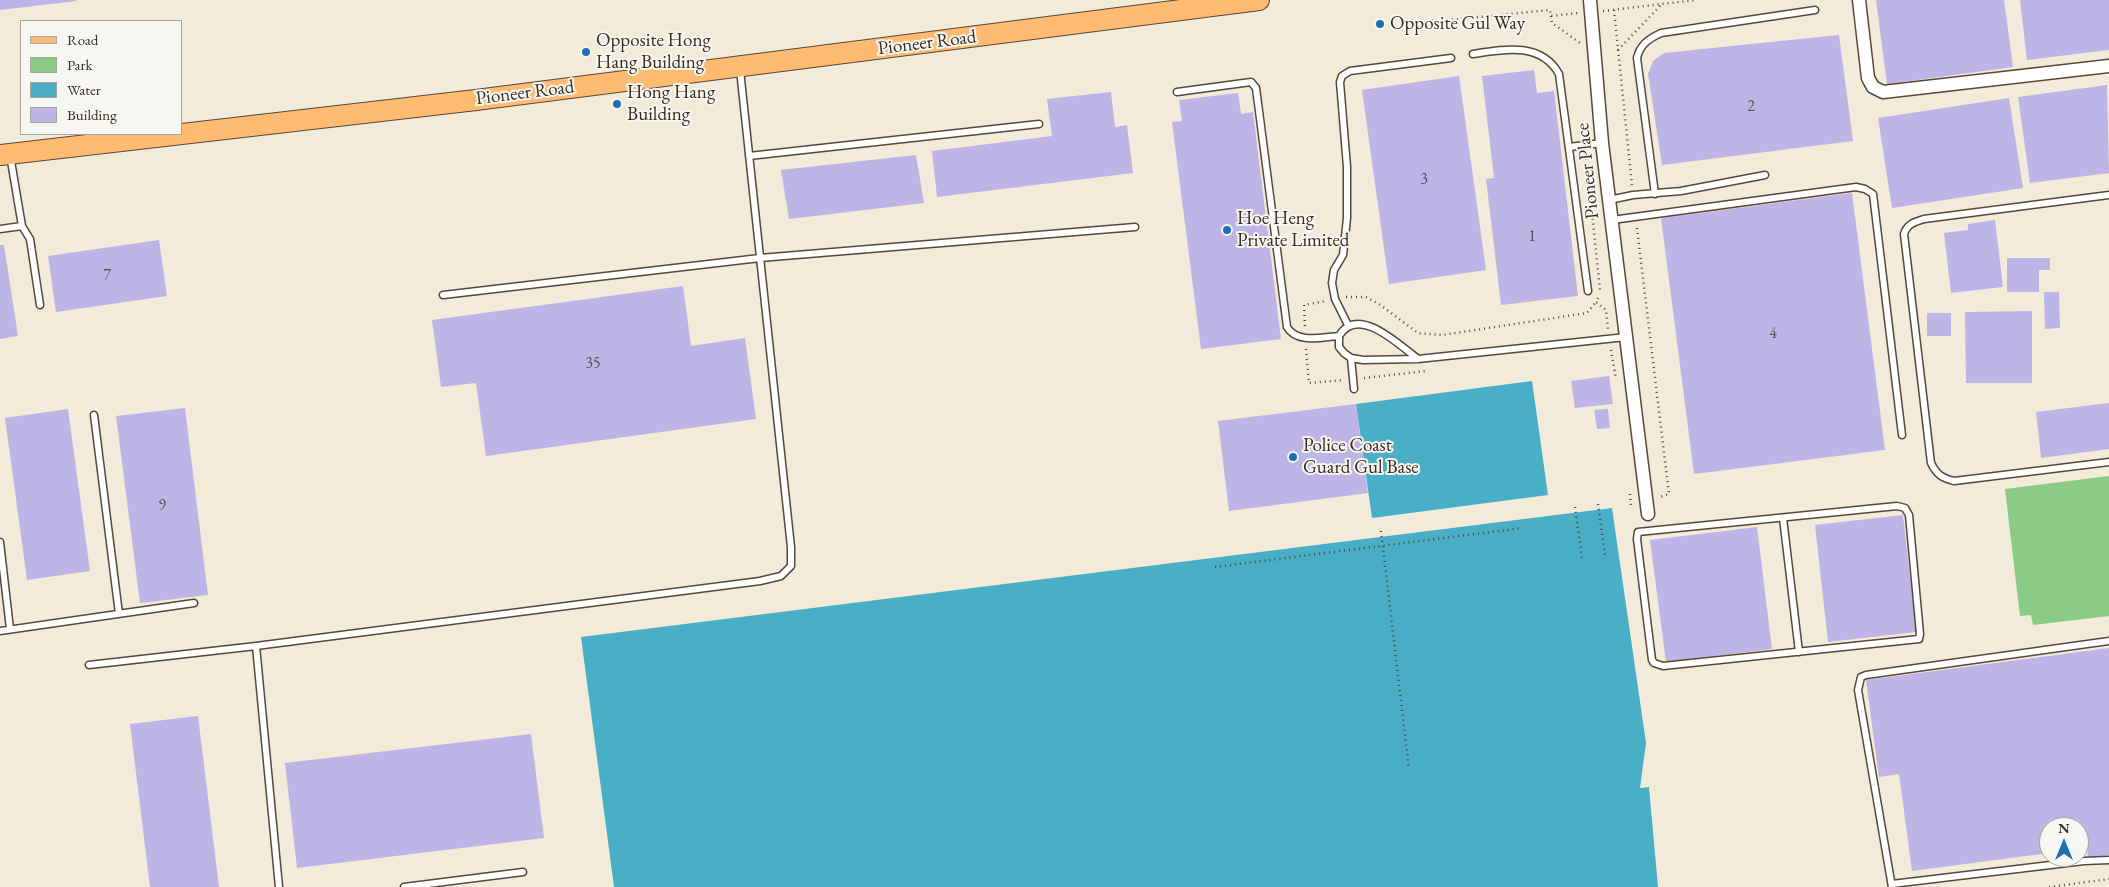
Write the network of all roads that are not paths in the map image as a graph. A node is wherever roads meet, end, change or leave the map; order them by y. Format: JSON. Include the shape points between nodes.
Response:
{"nodes":[{"id":1,"x":1259,"y":0,"type":"edge"},
{"id":2,"x":1859,"y":0,"type":"edge"},
{"id":3,"x":1174,"y":6,"type":"edge"},
{"id":4,"x":1591,"y":6,"type":"edge"},
{"id":5,"x":1815,"y":10,"type":"dead end"},
{"id":6,"x":1473,"y":54,"type":"dead end"},
{"id":7,"x":1451,"y":58,"type":"dead end"},
{"id":8,"x":740,"y":66,"type":"junction"},
{"id":9,"x":2109,"y":66,"type":"edge"},
{"id":10,"x":1176,"y":92,"type":"dead end"},
{"id":11,"x":1039,"y":124,"type":"dead end"},
{"id":12,"x":182,"y":134,"type":"edge"},
{"id":13,"x":171,"y":135,"type":"edge"},
{"id":14,"x":1602,"y":144,"type":"junction"},
{"id":15,"x":1569,"y":147,"type":"junction"},
{"id":16,"x":5,"y":154,"type":"edge"},
{"id":17,"x":749,"y":156,"type":"junction"},
{"id":18,"x":1765,"y":175,"type":"dead end"},
{"id":19,"x":1655,"y":194,"type":"junction"},
{"id":20,"x":2109,"y":195,"type":"edge"},
{"id":21,"x":1609,"y":200,"type":"junction"},
{"id":22,"x":1612,"y":220,"type":"junction"},
{"id":23,"x":22,"y":226,"type":"junction"},
{"id":24,"x":1135,"y":227,"type":"dead end"},
{"id":25,"x":0,"y":229,"type":"edge"},
{"id":26,"x":760,"y":258,"type":"junction"},
{"id":27,"x":1588,"y":291,"type":"dead end"},
{"id":28,"x":443,"y":295,"type":"dead end"},
{"id":29,"x":40,"y":305,"type":"dead end"},
{"id":30,"x":1348,"y":325,"type":"junction"},
{"id":31,"x":1339,"y":336,"type":"junction"},
{"id":32,"x":1626,"y":337,"type":"junction"},
{"id":33,"x":1351,"y":358,"type":"junction"},
{"id":34,"x":1418,"y":359,"type":"junction"},
{"id":35,"x":1354,"y":389,"type":"dead end"},
{"id":36,"x":94,"y":414,"type":"dead end"},
{"id":37,"x":1902,"y":435,"type":"dead end"},
{"id":38,"x":2109,"y":462,"type":"edge"},
{"id":39,"x":1648,"y":508,"type":"joint"},
{"id":40,"x":1783,"y":518,"type":"junction"},
{"id":41,"x":1649,"y":530,"type":"junction"},
{"id":42,"x":0,"y":542,"type":"edge"},
{"id":43,"x":194,"y":604,"type":"dead end"},
{"id":44,"x":119,"y":614,"type":"junction"},
{"id":45,"x":10,"y":629,"type":"junction"},
{"id":46,"x":0,"y":631,"type":"edge"},
{"id":47,"x":2109,"y":641,"type":"edge"},
{"id":48,"x":256,"y":646,"type":"junction"},
{"id":49,"x":1798,"y":652,"type":"junction"},
{"id":50,"x":89,"y":665,"type":"dead end"},
{"id":51,"x":2109,"y":860,"type":"edge"},
{"id":52,"x":523,"y":872,"type":"dead end"},
{"id":53,"x":1892,"y":885,"type":"edge"},
{"id":54,"x":279,"y":887,"type":"edge"},
{"id":55,"x":404,"y":887,"type":"edge"}],
"edges":[{"from":1,"to":3,"type":"main road","name":"Pioneer Road"},
{"from":2,"to":9,"type":"street","via":[[1868,78],[1873,87],[1883,92]]},
{"from":3,"to":8,"type":"main road","name":"Pioneer Road"},
{"from":4,"to":14,"type":"street","name":"Pioneer Place"},
{"from":5,"to":19,"type":"lane","via":[[1661,33],[1639,48],[1637,58]]},
{"from":6,"to":15,"type":"lane","via":[[1530,50],[1554,65],[1560,74]]},
{"from":7,"to":30,"type":"lane","via":[[1350,71],[1342,76],[1347,218],[1343,255],[1334,270],[1332,283],[1335,299]]},
{"from":8,"to":12,"type":"main road","name":"Pioneer Road"},
{"from":8,"to":17,"type":"lane"},
{"from":10,"to":31,"type":"lane","via":[[1251,82],[1256,88],[1287,327],[1296,336],[1305,338]]},
{"from":11,"to":17,"type":"lane"},
{"from":13,"to":16,"type":"main road","name":"Pioneer Road"},
{"from":14,"to":15,"type":"lane"},
{"from":14,"to":21,"type":"street","name":"Pioneer Place"},
{"from":15,"to":27,"type":"lane"},
{"from":16,"to":23,"type":"lane"},
{"from":17,"to":26,"type":"lane"},
{"from":18,"to":19,"type":"lane"},
{"from":19,"to":21,"type":"lane"},
{"from":20,"to":38,"type":"lane","via":[[1924,219],[1910,224],[1904,234],[1930,463],[1936,474],[1954,481]]},
{"from":21,"to":22,"type":"street","name":"Pioneer Place"},
{"from":22,"to":32,"type":"street","name":"Pioneer Place"},
{"from":22,"to":37,"type":"lane","via":[[1856,187],[1873,194]]},
{"from":23,"to":25,"type":"lane"},
{"from":23,"to":29,"type":"lane","via":[[30,239]]},
{"from":24,"to":26,"type":"lane"},
{"from":26,"to":28,"type":"lane"},
{"from":26,"to":48,"type":"lane","via":[[792,548],[792,566],[781,576]]},
{"from":30,"to":31,"type":"lane"},
{"from":30,"to":34,"type":"lane","via":[[1358,323],[1373,327]]},
{"from":31,"to":33,"type":"lane","via":[[1339,347]]},
{"from":32,"to":34,"type":"lane"},
{"from":32,"to":39,"type":"street","name":"Pioneer Place"},
{"from":33,"to":34,"type":"lane"},
{"from":33,"to":35,"type":"lane"},
{"from":36,"to":44,"type":"lane"},
{"from":39,"to":41,"type":"lane"},
{"from":40,"to":41,"type":"lane"},
{"from":40,"to":49,"type":"lane"},
{"from":40,"to":49,"type":"lane","via":[[1897,506],[1905,508],[1909,515],[1919,639]]},
{"from":41,"to":49,"type":"lane","via":[[1638,532],[1637,539],[1654,663],[1663,666]]},
{"from":42,"to":45,"type":"lane"},
{"from":43,"to":44,"type":"lane"},
{"from":44,"to":45,"type":"lane"},
{"from":45,"to":46,"type":"lane"},
{"from":47,"to":53,"type":"lane","via":[[1861,677],[1858,690]]},
{"from":48,"to":50,"type":"lane"},
{"from":48,"to":54,"type":"lane"},
{"from":51,"to":53,"type":"lane"},
{"from":52,"to":55,"type":"lane"}]}
